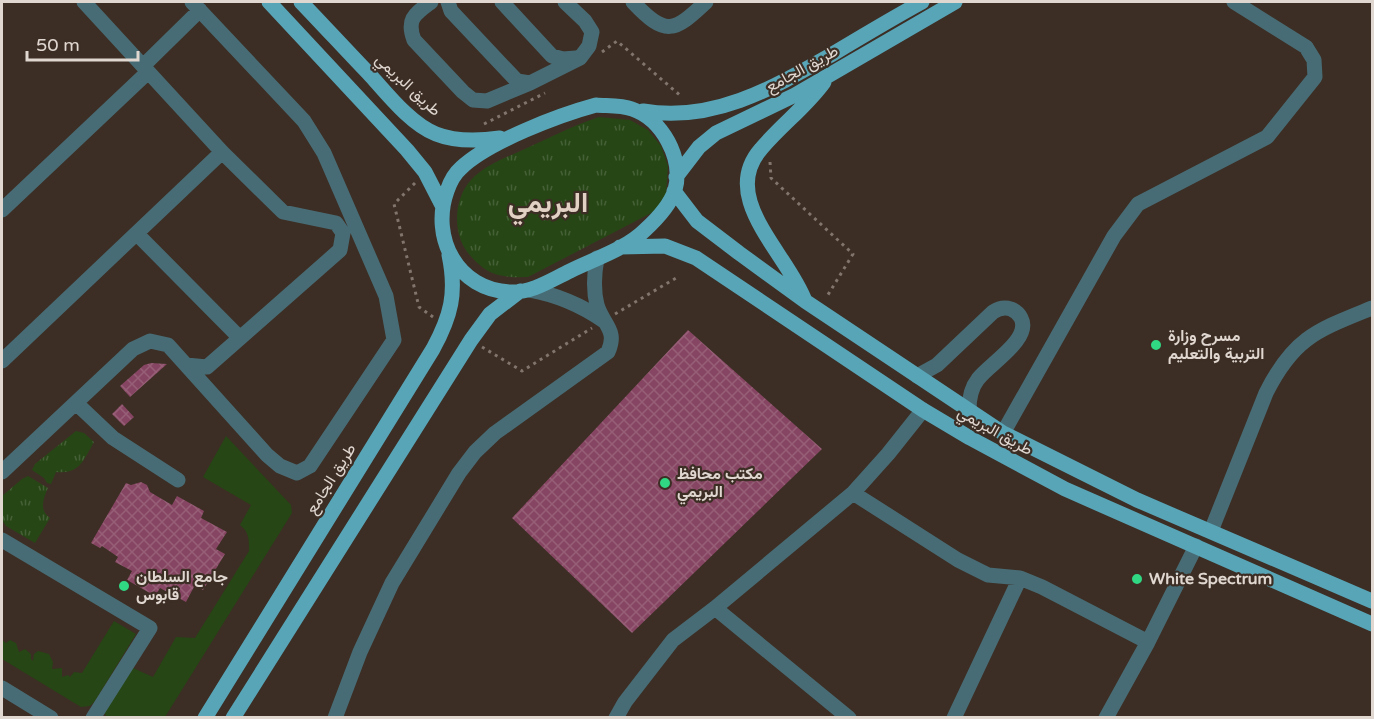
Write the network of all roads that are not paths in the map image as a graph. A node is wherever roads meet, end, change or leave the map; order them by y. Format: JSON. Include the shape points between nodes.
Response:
{"nodes":[{"id":1,"x":84,"y":2,"type":"edge"},
{"id":2,"x":269,"y":2,"type":"edge"},
{"id":3,"x":301,"y":2,"type":"edge"},
{"id":4,"x":448,"y":2,"type":"edge"},
{"id":5,"x":502,"y":2,"type":"edge"},
{"id":6,"x":565,"y":2,"type":"edge"},
{"id":7,"x":633,"y":2,"type":"edge"},
{"id":8,"x":706,"y":2,"type":"edge"},
{"id":9,"x":922,"y":2,"type":"edge"},
{"id":10,"x":955,"y":2,"type":"edge"},
{"id":11,"x":1234,"y":2,"type":"edge"},
{"id":12,"x":421,"y":4,"type":"edge"},
{"id":13,"x":196,"y":6,"type":"edge"},
{"id":14,"x":312,"y":7,"type":"edge"},
{"id":15,"x":580,"y":58,"type":"junction"},
{"id":16,"x":146,"y":69,"type":"junction"},
{"id":17,"x":829,"y":76,"type":"junction"},
{"id":18,"x":530,"y":83,"type":"junction"},
{"id":19,"x":631,"y":109,"type":"junction"},
{"id":20,"x":515,"y":136,"type":"junction"},
{"id":21,"x":222,"y":152,"type":"junction"},
{"id":22,"x":675,"y":184,"type":"junction"},
{"id":23,"x":442,"y":205,"type":"junction"},
{"id":24,"x":2,"y":210,"type":"edge"},
{"id":25,"x":350,"y":231,"type":"junction"},
{"id":26,"x":137,"y":234,"type":"junction"},
{"id":27,"x":620,"y":247,"type":"junction"},
{"id":28,"x":448,"y":249,"type":"junction"},
{"id":29,"x":597,"y":258,"type":"junction"},
{"id":30,"x":525,"y":291,"type":"junction"},
{"id":31,"x":805,"y":301,"type":"junction"},
{"id":32,"x":1372,"y":308,"type":"edge"},
{"id":33,"x":604,"y":321,"type":"junction"},
{"id":34,"x":240,"y":338,"type":"junction"},
{"id":35,"x":2,"y":361,"type":"edge"},
{"id":36,"x":186,"y":365,"type":"junction"},
{"id":37,"x":917,"y":376,"type":"junction"},
{"id":38,"x":75,"y":403,"type":"junction"},
{"id":39,"x":923,"y":410,"type":"junction"},
{"id":40,"x":969,"y":410,"type":"junction"},
{"id":41,"x":1003,"y":433,"type":"junction"},
{"id":42,"x":2,"y":472,"type":"edge"},
{"id":43,"x":178,"y":480,"type":"dead end"},
{"id":44,"x":853,"y":493,"type":"junction"},
{"id":45,"x":1211,"y":531,"type":"junction"},
{"id":46,"x":2,"y":540,"type":"edge"},
{"id":47,"x":1196,"y":546,"type":"junction"},
{"id":48,"x":1020,"y":578,"type":"junction"},
{"id":49,"x":1372,"y":601,"type":"edge"},
{"id":50,"x":715,"y":608,"type":"junction"},
{"id":51,"x":1372,"y":624,"type":"edge"},
{"id":52,"x":1148,"y":642,"type":"junction"},
{"id":53,"x":2,"y":688,"type":"edge"},
{"id":54,"x":51,"y":717,"type":"edge"},
{"id":55,"x":93,"y":717,"type":"edge"},
{"id":56,"x":205,"y":717,"type":"edge"},
{"id":57,"x":233,"y":717,"type":"edge"},
{"id":58,"x":334,"y":717,"type":"edge"},
{"id":59,"x":616,"y":717,"type":"edge"},
{"id":60,"x":849,"y":717,"type":"edge"},
{"id":61,"x":954,"y":717,"type":"edge"},
{"id":62,"x":1106,"y":717,"type":"edge"}],
"edges":[{"from":1,"to":16,"type":"street"},
{"from":2,"to":23,"type":"main road","via":[[408,150]]},
{"from":3,"to":14,"type":"main road","name":"طريق البريمي"},
{"from":4,"to":18,"type":"street","via":[[451,11],[517,81]]},
{"from":5,"to":15,"type":"street","via":[[552,56]]},
{"from":6,"to":15,"type":"street","via":[[592,32],[589,46]]},
{"from":7,"to":8,"type":"street","via":[[659,24],[673,27]]},
{"from":9,"to":19,"type":"main road","name":"طريق الجامع","via":[[787,80],[742,101],[699,112],[659,114]]},
{"from":10,"to":17,"type":"main road","name":"طريق الجامع"},
{"from":11,"to":41,"type":"street","via":[[1306,47],[1314,60],[1315,77],[1267,137],[1138,204],[1114,236]]},
{"from":12,"to":18,"type":"street","via":[[410,29],[414,40],[473,100],[487,101]]},
{"from":13,"to":16,"type":"street"},
{"from":13,"to":25,"type":"street","via":[[304,121],[324,153]]},
{"from":14,"to":20,"type":"main road","name":"طريق البريمي","via":[[420,126],[453,139],[481,141]]},
{"from":15,"to":18,"type":"street"},
{"from":16,"to":21,"type":"street"},
{"from":16,"to":24,"type":"street"},
{"from":17,"to":22,"type":"main road","name":"طريق الجامع","via":[[716,133],[699,147]]},
{"from":17,"to":31,"type":"main road","via":[[753,160],[748,173],[748,198],[756,219],[793,273]]},
{"from":19,"to":20,"type":"main road","via":[[596,105]]},
{"from":19,"to":22,"type":"main road","via":[[655,122],[668,142],[676,164]]},
{"from":20,"to":23,"type":"main road","via":[[478,154],[459,169],[450,181]]},
{"from":21,"to":25,"type":"street","via":[[283,212],[336,223]]},
{"from":21,"to":26,"type":"street"},
{"from":22,"to":27,"type":"main road","via":[[664,210],[644,232]]},
{"from":22,"to":31,"type":"main road","name":"طريق البريمي","via":[[697,221]]},
{"from":23,"to":28,"type":"main road","via":[[441,232]]},
{"from":25,"to":34,"type":"street","via":[[340,250]]},
{"from":25,"to":36,"type":"street","via":[[386,296],[394,340],[310,466],[297,473],[280,466]]},
{"from":26,"to":34,"type":"street"},
{"from":26,"to":35,"type":"street"},
{"from":27,"to":29,"type":"main road"},
{"from":27,"to":39,"type":"main road","name":"طريق البريمي","via":[[665,246],[696,258]]},
{"from":28,"to":30,"type":"main road","via":[[467,276],[490,290]]},
{"from":28,"to":56,"type":"main road","name":"طريق الجامع","via":[[453,274],[446,325]]},
{"from":29,"to":30,"type":"main road"},
{"from":29,"to":33,"type":"street","via":[[594,290]]},
{"from":30,"to":33,"type":"street","via":[[569,300]]},
{"from":30,"to":57,"type":"main road","via":[[490,314],[471,340]]},
{"from":31,"to":37,"type":"main road","name":"طريق البريمي"},
{"from":32,"to":45,"type":"street","via":[[1321,329],[1303,341],[1275,374]]},
{"from":33,"to":58,"type":"street","via":[[612,332],[609,352],[495,433],[459,473],[392,583]]},
{"from":34,"to":36,"type":"street","via":[[207,367]]},
{"from":36,"to":38,"type":"street","via":[[168,345],[150,341],[133,349]]},
{"from":37,"to":40,"type":"main road","name":"طريق البريمي"},
{"from":37,"to":40,"type":"street","via":[[938,365],[993,312],[1004,308],[1015,311],[1024,325],[1021,336],[979,378],[971,393]]},
{"from":38,"to":42,"type":"street"},
{"from":38,"to":43,"type":"street","via":[[113,438]]},
{"from":39,"to":44,"type":"street"},
{"from":39,"to":47,"type":"main road","name":"طريق البريمي","via":[[1065,489]]},
{"from":40,"to":41,"type":"main road","name":"طريق البريمي"},
{"from":41,"to":45,"type":"main road","name":"طريق البريمي","via":[[1111,488]]},
{"from":44,"to":48,"type":"street","via":[[958,560],[988,575]]},
{"from":44,"to":50,"type":"street"},
{"from":45,"to":49,"type":"main road","name":"طريق البريمي"},
{"from":46,"to":55,"type":"street","via":[[150,628]]},
{"from":47,"to":51,"type":"main road","name":"طريق البريمي"},
{"from":47,"to":52,"type":"street"},
{"from":48,"to":52,"type":"street"},
{"from":48,"to":61,"type":"street"},
{"from":50,"to":59,"type":"street","via":[[673,639]]},
{"from":50,"to":60,"type":"street"},
{"from":52,"to":62,"type":"street"},
{"from":53,"to":54,"type":"street"}]}
